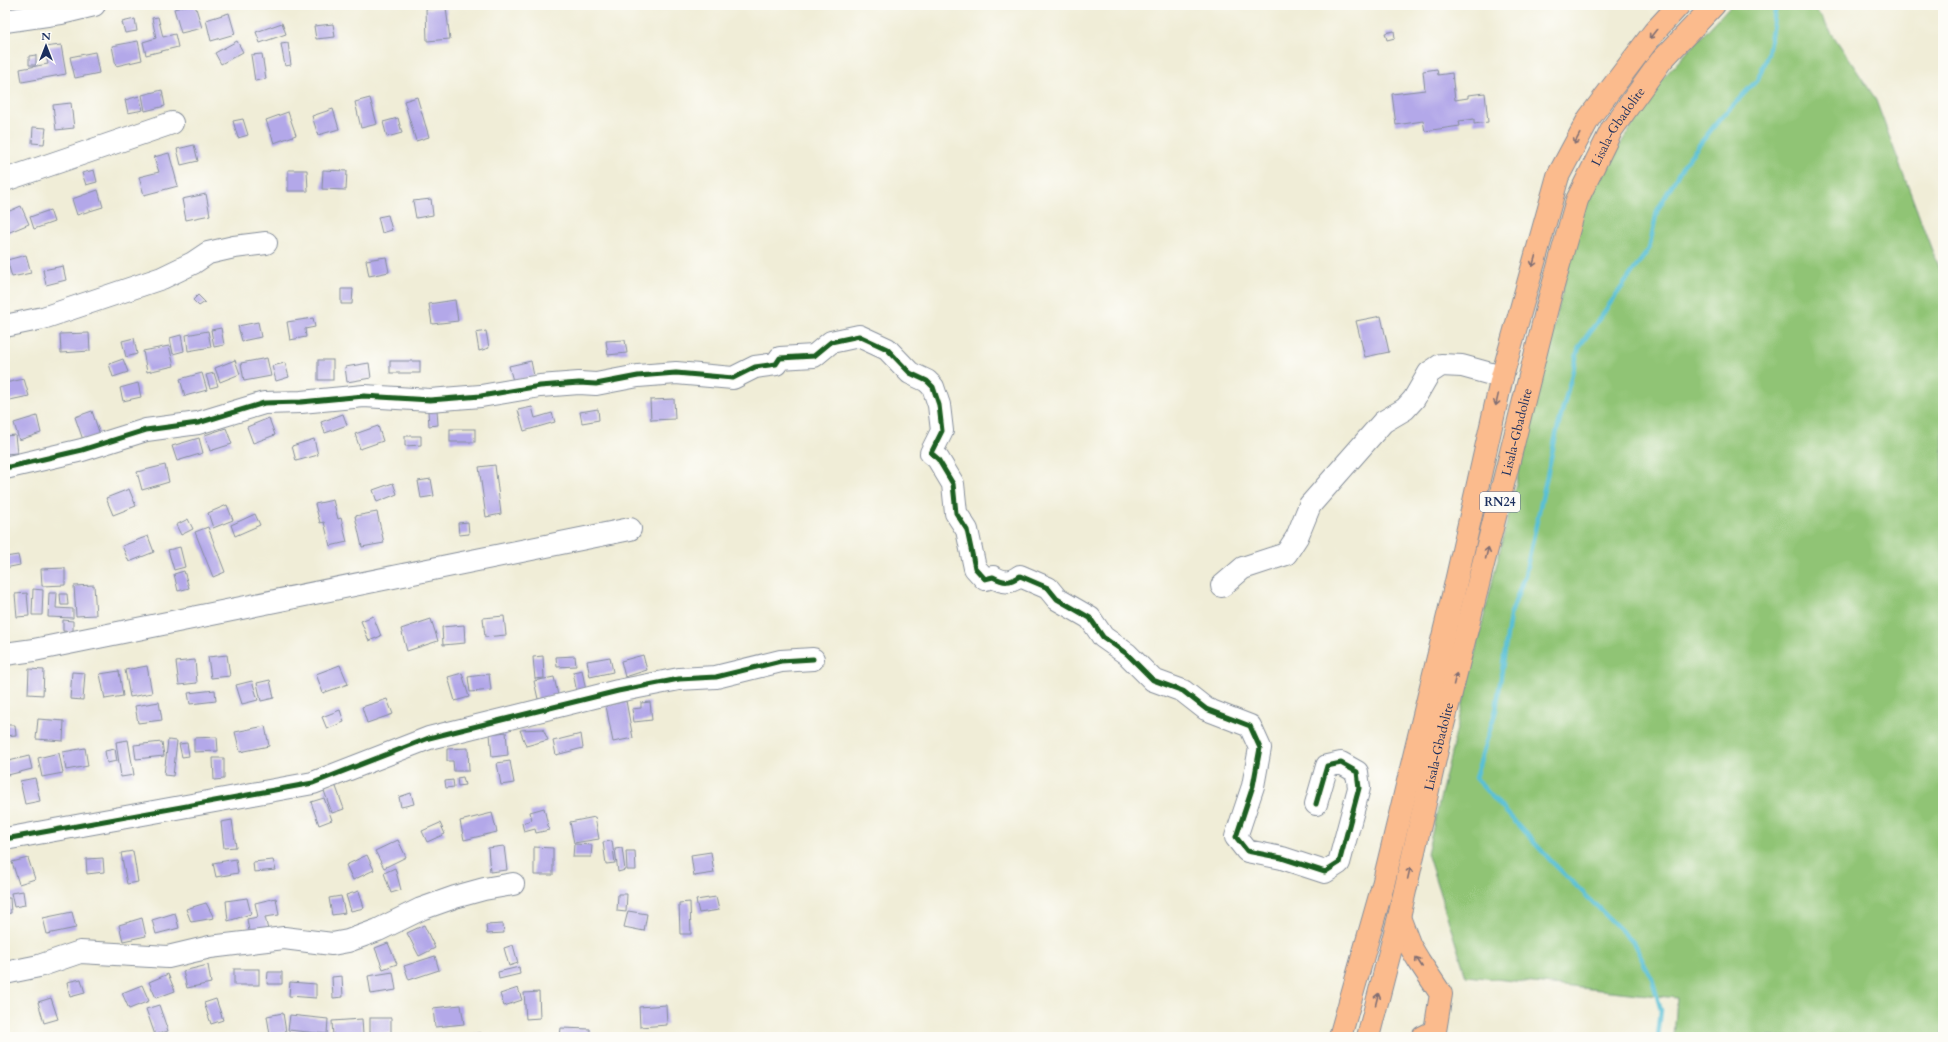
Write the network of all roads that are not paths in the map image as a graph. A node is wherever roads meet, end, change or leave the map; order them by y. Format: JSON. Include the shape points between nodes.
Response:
{"nodes":[{"id":1,"x":94,"y":5,"type":"edge"},
{"id":2,"x":1679,"y":5,"type":"edge"},
{"id":3,"x":1714,"y":5,"type":"edge"},
{"id":4,"x":5,"y":21,"type":"edge"},
{"id":5,"x":172,"y":123,"type":"dead end"},
{"id":6,"x":5,"y":180,"type":"edge"},
{"id":7,"x":266,"y":243,"type":"dead end"},
{"id":8,"x":5,"y":326,"type":"edge"},
{"id":9,"x":1502,"y":377,"type":"junction"},
{"id":10,"x":5,"y":468,"type":"edge"},
{"id":11,"x":630,"y":529,"type":"dead end"},
{"id":12,"x":1222,"y":586,"type":"dead end"},
{"id":13,"x":5,"y":654,"type":"edge"},
{"id":14,"x":813,"y":659,"type":"dead end"},
{"id":15,"x":1316,"y":804,"type":"dead end"},
{"id":16,"x":5,"y":839,"type":"edge"},
{"id":17,"x":513,"y":884,"type":"dead end"},
{"id":18,"x":1399,"y":917,"type":"junction"},
{"id":19,"x":5,"y":973,"type":"edge"},
{"id":20,"x":1429,"y":1034,"type":"edge"},
{"id":21,"x":1340,"y":1037,"type":"edge"},
{"id":22,"x":1368,"y":1037,"type":"edge"}],
"edges":[{"from":1,"to":4,"type":"street","via":[[61,13]]},
{"from":2,"to":9,"type":"main road","name":"Lisala-Gbadolite","number":"RN24","one_way":true,"via":[[1654,32],[1589,118],[1558,176]]},
{"from":18,"to":3,"type":"main road","name":"Lisala-Gbadolite","number":"RN24","one_way":true,"via":[[1440,737],[1549,300],[1577,200],[1612,129],[1661,61]]},
{"from":5,"to":6,"type":"street"},
{"from":7,"to":8,"type":"street","via":[[208,253],[162,278],[43,318]]},
{"from":9,"to":12,"type":"street","via":[[1455,365],[1442,365],[1429,373],[1405,409],[1384,422],[1310,505],[1297,537],[1286,554],[1244,568]]},
{"from":9,"to":21,"type":"main road","name":"Lisala-Gbadolite","number":"RN24","one_way":true,"via":[[1453,595],[1383,885]]},
{"from":10,"to":15,"type":"street","via":[[82,450],[146,430],[198,424],[264,403],[364,396],[430,400],[481,396],[540,386],[596,384],[638,376],[676,373],[733,378],[755,367],[776,364],[780,358],[814,356],[831,342],[858,336],[887,349],[910,373],[927,380],[933,387],[940,405],[942,431],[931,453],[938,459],[953,484],[956,513],[967,530],[975,568],[985,579],[993,577],[1002,582],[1012,581],[1020,576],[1048,588],[1056,599],[1090,618],[1103,637],[1127,654],[1153,680],[1183,691],[1206,709],[1250,726],[1260,748],[1252,786],[1236,837],[1247,851],[1282,858],[1325,872],[1339,864],[1359,788],[1357,772],[1341,763],[1327,766]]},
{"from":11,"to":13,"type":"street","via":[[41,649]]},
{"from":14,"to":16,"type":"street","via":[[781,661],[716,677],[679,679],[618,691],[429,738],[313,782]]},
{"from":17,"to":19,"type":"street","via":[[455,897],[421,909],[378,930],[332,944],[284,938],[210,947],[168,957],[80,952],[39,966]]},
{"from":20,"to":18,"type":"main road","one_way":true,"via":[[1441,994],[1418,962]]},
{"from":22,"to":18,"type":"main road","name":"Lisala-Gbadolite","number":"RN24","one_way":true}]}
